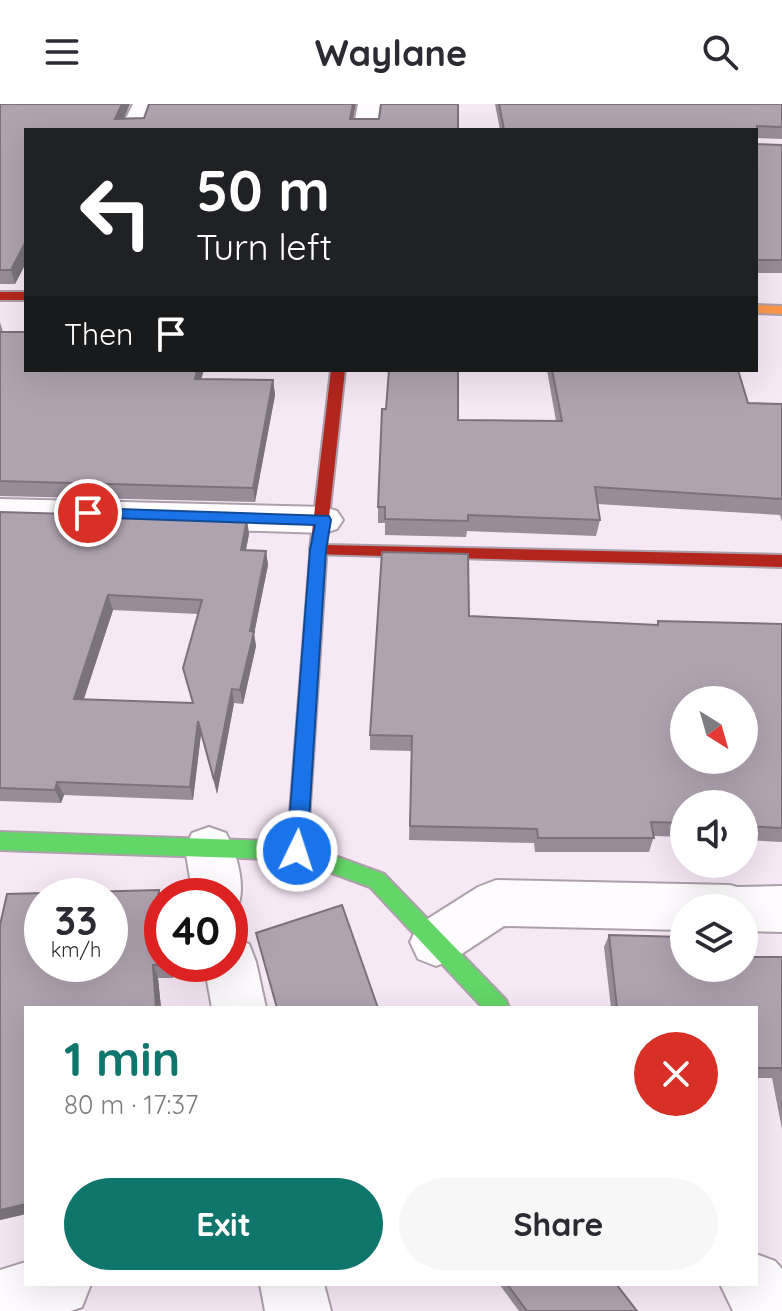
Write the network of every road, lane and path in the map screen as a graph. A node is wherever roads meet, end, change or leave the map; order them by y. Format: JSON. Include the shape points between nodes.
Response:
{"nodes":[{"id":1,"x":144,"y":104,"type":"edge"},
{"id":2,"x":369,"y":104,"type":"edge"},
{"id":3,"x":133,"y":128,"type":"edge"},
{"id":4,"x":365,"y":128,"type":"edge"},
{"id":5,"x":0,"y":296,"type":"edge"},
{"id":6,"x":24,"y":296,"type":"edge"},
{"id":7,"x":758,"y":309,"type":"edge"},
{"id":8,"x":782,"y":310,"type":"edge"},
{"id":9,"x":338,"y":372,"type":"edge"},
{"id":10,"x":0,"y":511,"type":"edge"},
{"id":11,"x":321,"y":535,"type":"junction"},
{"id":12,"x":782,"y":561,"type":"edge"},
{"id":13,"x":0,"y":841,"type":"edge"},
{"id":14,"x":209,"y":848,"type":"junction"},
{"id":15,"x":297,"y":851,"type":"junction"},
{"id":16,"x":215,"y":878,"type":"edge"},
{"id":17,"x":670,"y":907,"type":"edge"},
{"id":18,"x":758,"y":908,"type":"edge"},
{"id":19,"x":782,"y":909,"type":"edge"},
{"id":20,"x":436,"y":942,"type":"junction"},
{"id":21,"x":234,"y":982,"type":"edge"},
{"id":22,"x":239,"y":1006,"type":"edge"},
{"id":23,"x":496,"y":1006,"type":"edge"},
{"id":24,"x":52,"y":1286,"type":"edge"},
{"id":25,"x":292,"y":1286,"type":"edge"},
{"id":26,"x":754,"y":1286,"type":"edge"},
{"id":27,"x":0,"y":1302,"type":"edge"},
{"id":28,"x":298,"y":1311,"type":"edge"},
{"id":29,"x":776,"y":1311,"type":"edge"}],
"edges":[{"from":1,"to":3,"type":"street"},
{"from":2,"to":4,"type":"street"},
{"from":5,"to":6,"type":"street"},
{"from":7,"to":8,"type":"street"},
{"from":9,"to":11,"type":"street"},
{"from":10,"to":11,"type":"street"},
{"from":11,"to":12,"type":"street"},
{"from":11,"to":15,"type":"street"},
{"from":13,"to":14,"type":"street"},
{"from":14,"to":15,"type":"street"},
{"from":14,"to":16,"type":"street"},
{"from":15,"to":20,"type":"street","via":[[377,880]]},
{"from":17,"to":20,"type":"street","via":[[496,903]]},
{"from":18,"to":19,"type":"street"},
{"from":20,"to":23,"type":"street"},
{"from":21,"to":22,"type":"street"},
{"from":24,"to":27,"type":"street"},
{"from":25,"to":28,"type":"street"},
{"from":26,"to":29,"type":"street"}]}
